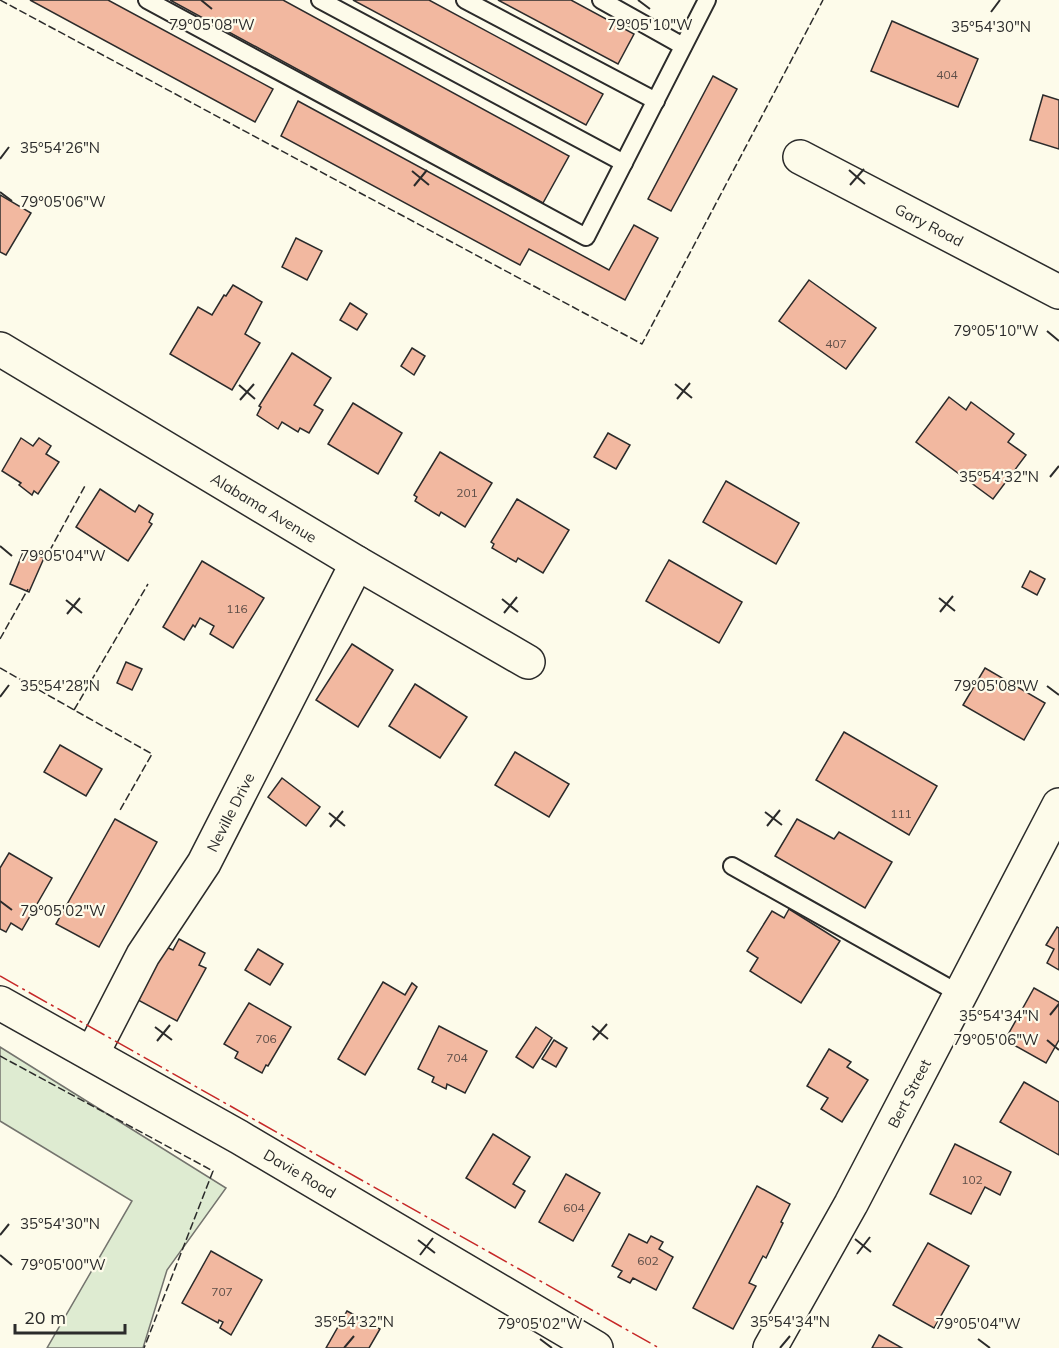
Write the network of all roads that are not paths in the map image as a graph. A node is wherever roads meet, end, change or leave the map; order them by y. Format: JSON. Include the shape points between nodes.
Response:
{"nodes":[{"id":1,"x":147,"y":0,"type":"edge"},
{"id":2,"x":320,"y":0,"type":"edge"},
{"id":3,"x":465,"y":0,"type":"edge"},
{"id":4,"x":601,"y":0,"type":"edge"},
{"id":5,"x":707,"y":0,"type":"edge"},
{"id":6,"x":683,"y":46,"type":"junction"},
{"id":7,"x":656,"y":101,"type":"junction"},
{"id":8,"x":800,"y":157,"type":"dead end"},
{"id":9,"x":624,"y":163,"type":"junction"},
{"id":10,"x":1059,"y":292,"type":"edge"},
{"id":11,"x":0,"y":349,"type":"edge"},
{"id":12,"x":357,"y":563,"type":"junction"},
{"id":13,"x":528,"y":662,"type":"dead end"},
{"id":14,"x":1059,"y":804,"type":"edge"},
{"id":15,"x":732,"y":866,"type":"dead end"},
{"id":16,"x":960,"y":994,"type":"junction"},
{"id":17,"x":0,"y":1003,"type":"edge"},
{"id":18,"x":92,"y":1054,"type":"junction"},
{"id":19,"x":596,"y":1348,"type":"edge"},
{"id":20,"x":770,"y":1348,"type":"edge"}],
"edges":[{"from":1,"to":9,"type":"lane","via":[[586,237]]},
{"from":2,"to":9,"type":"lane"},
{"from":3,"to":7,"type":"lane"},
{"from":4,"to":6,"type":"lane"},
{"from":5,"to":6,"type":"lane"},
{"from":6,"to":7,"type":"lane"},
{"from":7,"to":9,"type":"lane"},
{"from":8,"to":10,"type":"street","name":"Gary Road"},
{"from":11,"to":12,"type":"street","name":"Alabama Avenue"},
{"from":12,"to":13,"type":"street","name":"Alabama Avenue"},
{"from":12,"to":18,"type":"street","name":"Neville Drive","via":[[204,863],[143,955]]},
{"from":14,"to":16,"type":"street","name":"Bert Street"},
{"from":15,"to":16,"type":"lane"},
{"from":16,"to":20,"type":"street","name":"Bert Street","via":[[851,1204]]},
{"from":17,"to":18,"type":"street","name":"Davie Road"},
{"from":18,"to":19,"type":"street","name":"Davie Road"}]}
